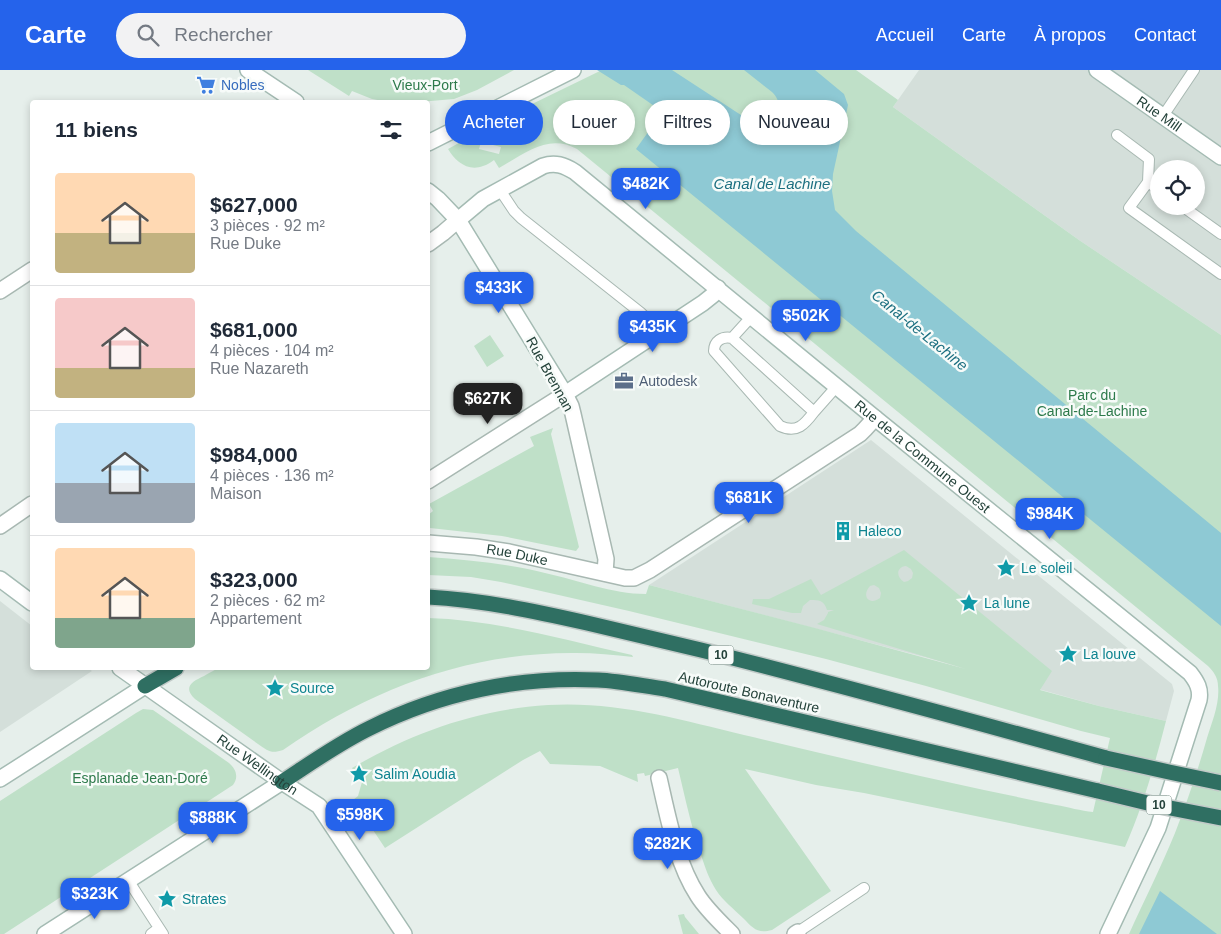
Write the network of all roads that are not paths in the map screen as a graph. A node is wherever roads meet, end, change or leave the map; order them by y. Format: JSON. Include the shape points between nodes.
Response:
{"nodes":[{"id":1,"x":248,"y":70,"type":"edge"},
{"id":2,"x":573,"y":70,"type":"edge"},
{"id":3,"x":1097,"y":70,"type":"edge"},
{"id":4,"x":1194,"y":70,"type":"edge"},
{"id":5,"x":288,"y":100,"type":"edge"},
{"id":6,"x":1163,"y":116,"type":"junction"},
{"id":7,"x":1117,"y":135,"type":"dead end"},
{"id":8,"x":430,"y":142,"type":"edge"},
{"id":9,"x":1221,"y":157,"type":"edge"},
{"id":10,"x":1148,"y":182,"type":"joint"},
{"id":11,"x":500,"y":190,"type":"junction"},
{"id":12,"x":430,"y":193,"type":"edge"},
{"id":13,"x":1195,"y":215,"type":"edge"},
{"id":14,"x":458,"y":220,"type":"junction"},
{"id":15,"x":1221,"y":234,"type":"edge"},
{"id":16,"x":430,"y":243,"type":"edge"},
{"id":17,"x":30,"y":271,"type":"edge"},
{"id":18,"x":1221,"y":274,"type":"edge"},
{"id":19,"x":718,"y":288,"type":"junction"},
{"id":20,"x":0,"y":291,"type":"edge"},
{"id":21,"x":752,"y":316,"type":"junction"},
{"id":22,"x":658,"y":332,"type":"junction"},
{"id":23,"x":732,"y":338,"type":"junction"},
{"id":24,"x":837,"y":386,"type":"junction"},
{"id":25,"x":564,"y":394,"type":"junction"},
{"id":26,"x":814,"y":412,"type":"junction"},
{"id":27,"x":875,"y":418,"type":"junction"},
{"id":28,"x":430,"y":480,"type":"edge"},
{"id":29,"x":30,"y":505,"type":"edge"},
{"id":30,"x":0,"y":526,"type":"edge"},
{"id":31,"x":430,"y":543,"type":"edge"},
{"id":32,"x":605,"y":573,"type":"junction"},
{"id":33,"x":0,"y":579,"type":"edge"},
{"id":34,"x":430,"y":598,"type":"edge"},
{"id":35,"x":30,"y":602,"type":"edge"},
{"id":36,"x":123,"y":670,"type":"edge"},
{"id":37,"x":173,"y":670,"type":"edge"},
{"id":38,"x":145,"y":686,"type":"junction"},
{"id":39,"x":659,"y":778,"type":"dead end"},
{"id":40,"x":0,"y":779,"type":"edge"},
{"id":41,"x":282,"y":782,"type":"junction"},
{"id":42,"x":1221,"y":783,"type":"edge"},
{"id":43,"x":1221,"y":818,"type":"edge"},
{"id":44,"x":128,"y":880,"type":"junction"},
{"id":45,"x":864,"y":888,"type":"dead end"},
{"id":46,"x":157,"y":932,"type":"edge"},
{"id":47,"x":796,"y":933,"type":"edge"},
{"id":48,"x":45,"y":934,"type":"edge"},
{"id":49,"x":404,"y":934,"type":"edge"},
{"id":50,"x":732,"y":934,"type":"edge"},
{"id":51,"x":1108,"y":934,"type":"edge"}],
"edges":[{"from":1,"to":5,"type":"street"},
{"from":2,"to":8,"type":"street"},
{"from":3,"to":6,"type":"street","name":"Rue Mill"},
{"from":4,"to":6,"type":"lane"},
{"from":6,"to":9,"type":"street","name":"Rue Mill"},
{"from":7,"to":10,"type":"lane","via":[[1149,159]]},
{"from":10,"to":18,"type":"lane","via":[[1129,208]]},
{"from":11,"to":14,"type":"street","name":"Rue de la Commune Ouest","via":[[483,199]]},
{"from":11,"to":19,"type":"street","name":"Rue de la Commune Ouest","via":[[543,166],[566,167]]},
{"from":11,"to":22,"type":"lane","via":[[521,218],[641,313]]},
{"from":12,"to":14,"type":"street"},
{"from":13,"to":15,"type":"lane"},
{"from":14,"to":16,"type":"street","name":"Rue de la Commune Ouest"},
{"from":14,"to":25,"type":"street","name":"Rue Brennan"},
{"from":17,"to":20,"type":"street"},
{"from":19,"to":21,"type":"street","name":"Rue de la Commune Ouest"},
{"from":19,"to":22,"type":"street","via":[[703,303]]},
{"from":21,"to":23,"type":"lane"},
{"from":21,"to":24,"type":"street","name":"Rue de la Commune Ouest"},
{"from":22,"to":25,"type":"street"},
{"from":23,"to":26,"type":"lane"},
{"from":23,"to":26,"type":"lane","via":[[719,339],[714,351],[780,426],[798,428]]},
{"from":24,"to":26,"type":"lane"},
{"from":24,"to":27,"type":"street","name":"Rue de la Commune Ouest"},
{"from":25,"to":28,"type":"street"},
{"from":25,"to":32,"type":"street","name":"Rue Brennan","via":[[573,414],[606,559]]},
{"from":27,"to":32,"type":"street","name":"Rue Duke","via":[[860,434],[650,570],[629,579]]},
{"from":27,"to":51,"type":"street","name":"Rue de la Commune Ouest","via":[[1185,668],[1200,690],[1158,828]]},
{"from":29,"to":30,"type":"street"},
{"from":31,"to":32,"type":"street","name":"Rue Duke","via":[[509,552]]},
{"from":33,"to":35,"type":"street"},
{"from":34,"to":42,"type":"highway","name":"Autoroute Bonaventure","number":"10","bridge":true,"via":[[478,601],[664,641],[1106,758]]},
{"from":36,"to":38,"type":"street","name":"Rue Wellington"},
{"from":37,"to":38,"type":"highway"},
{"from":38,"to":40,"type":"street"},
{"from":38,"to":41,"type":"street","name":"Rue Wellington"},
{"from":39,"to":50,"type":"street","via":[[686,876],[702,902]]},
{"from":41,"to":43,"type":"highway","name":"Autoroute Bonaventure","number":"10","bridge":true,"via":[[361,733],[419,707],[504,685],[567,680],[618,682],[675,692]]},
{"from":41,"to":44,"type":"street"},
{"from":41,"to":49,"type":"street","name":"Rue Wellington","via":[[319,806]]},
{"from":44,"to":46,"type":"lane"},
{"from":44,"to":48,"type":"street"},
{"from":45,"to":47,"type":"lane"}]}
